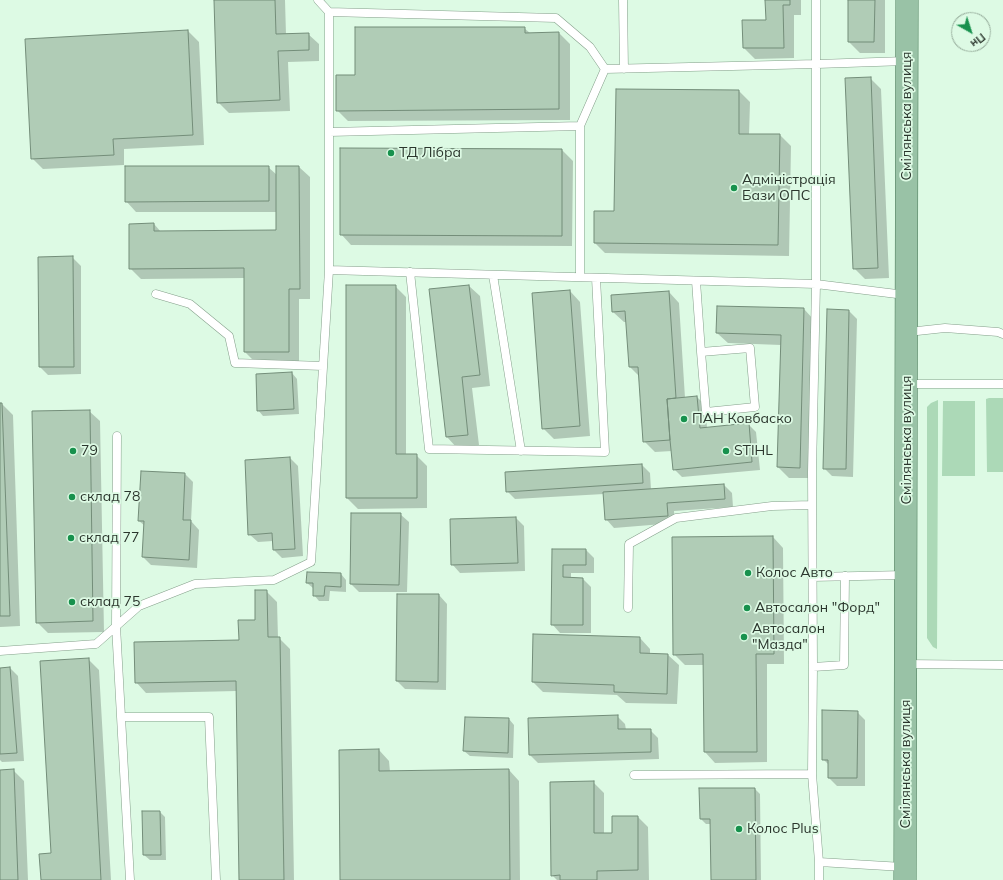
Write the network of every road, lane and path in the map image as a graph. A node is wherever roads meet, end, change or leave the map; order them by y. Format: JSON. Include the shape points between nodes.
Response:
{"nodes":[{"id":1,"x":318,"y":0,"type":"edge"},
{"id":2,"x":623,"y":0,"type":"edge"},
{"id":3,"x":816,"y":0,"type":"edge"},
{"id":4,"x":907,"y":0,"type":"edge"},
{"id":5,"x":329,"y":12,"type":"junction"},
{"id":6,"x":907,"y":60,"type":"junction"},
{"id":7,"x":817,"y":64,"type":"junction"},
{"id":8,"x":624,"y":68,"type":"junction"},
{"id":9,"x":605,"y":69,"type":"junction"},
{"id":10,"x":580,"y":126,"type":"junction"},
{"id":11,"x":329,"y":132,"type":"junction"},
{"id":12,"x":329,"y":270,"type":"junction"},
{"id":13,"x":410,"y":272,"type":"junction"},
{"id":14,"x":493,"y":275,"type":"junction"},
{"id":15,"x":580,"y":277,"type":"junction"},
{"id":16,"x":596,"y":278,"type":"junction"},
{"id":17,"x":696,"y":281,"type":"junction"},
{"id":18,"x":816,"y":284,"type":"junction"},
{"id":19,"x":156,"y":294,"type":"dead end"},
{"id":20,"x":907,"y":295,"type":"junction"},
{"id":21,"x":907,"y":332,"type":"junction"},
{"id":22,"x":1003,"y":334,"type":"edge"},
{"id":23,"x":701,"y":352,"type":"junction"},
{"id":24,"x":323,"y":366,"type":"junction"},
{"id":25,"x":907,"y":384,"type":"junction"},
{"id":26,"x":1003,"y":384,"type":"edge"},
{"id":27,"x":117,"y":436,"type":"dead end"},
{"id":28,"x":521,"y":451,"type":"junction"},
{"id":29,"x":812,"y":505,"type":"junction"},
{"id":30,"x":906,"y":575,"type":"junction"},
{"id":31,"x":812,"y":576,"type":"junction"},
{"id":32,"x":845,"y":576,"type":"junction"},
{"id":33,"x":628,"y":608,"type":"dead end"},
{"id":34,"x":116,"y":626,"type":"junction"},
{"id":35,"x":0,"y":651,"type":"edge"},
{"id":36,"x":906,"y":664,"type":"junction"},
{"id":37,"x":1003,"y":665,"type":"edge"},
{"id":38,"x":813,"y":667,"type":"junction"},
{"id":39,"x":121,"y":717,"type":"junction"},
{"id":40,"x":812,"y":774,"type":"junction"},
{"id":41,"x":634,"y":775,"type":"dead end"},
{"id":42,"x":819,"y":862,"type":"junction"},
{"id":43,"x":905,"y":874,"type":"edge"},
{"id":44,"x":130,"y":880,"type":"edge"},
{"id":45,"x":216,"y":880,"type":"edge"},
{"id":46,"x":818,"y":880,"type":"edge"}],
"edges":[{"from":1,"to":5,"type":"lane"},
{"from":2,"to":8,"type":"lane"},
{"from":3,"to":7,"type":"lane"},
{"from":4,"to":6,"type":"main road","name":"Смілянська вулиця"},
{"from":5,"to":9,"type":"lane","via":[[556,18],[590,47]]},
{"from":5,"to":11,"type":"lane"},
{"from":6,"to":7,"type":"lane"},
{"from":6,"to":20,"type":"main road","name":"Смілянська вулиця"},
{"from":7,"to":8,"type":"lane"},
{"from":7,"to":18,"type":"lane"},
{"from":8,"to":9,"type":"lane"},
{"from":9,"to":10,"type":"lane"},
{"from":10,"to":11,"type":"lane"},
{"from":10,"to":15,"type":"lane"},
{"from":11,"to":12,"type":"lane"},
{"from":12,"to":13,"type":"lane"},
{"from":12,"to":24,"type":"lane"},
{"from":13,"to":14,"type":"lane"},
{"from":13,"to":28,"type":"lane","via":[[429,450]]},
{"from":14,"to":15,"type":"lane"},
{"from":14,"to":28,"type":"lane"},
{"from":15,"to":16,"type":"lane"},
{"from":16,"to":17,"type":"lane"},
{"from":16,"to":28,"type":"lane","via":[[605,452]]},
{"from":17,"to":18,"type":"lane"},
{"from":17,"to":23,"type":"lane"},
{"from":18,"to":20,"type":"lane"},
{"from":18,"to":29,"type":"lane"},
{"from":19,"to":24,"type":"lane","via":[[190,304],[229,336],[235,363]]},
{"from":20,"to":21,"type":"main road","name":"Смілянська вулиця"},
{"from":21,"to":22,"type":"lane","via":[[945,328]]},
{"from":21,"to":25,"type":"main road","name":"Смілянська вулиця"},
{"from":23,"to":23,"type":"lane","via":[[706,412],[755,408],[750,348]]},
{"from":24,"to":34,"type":"lane","via":[[311,562],[274,580],[195,584],[138,606]]},
{"from":25,"to":26,"type":"lane"},
{"from":25,"to":30,"type":"main road","name":"Смілянська вулиця"},
{"from":27,"to":34,"type":"lane"},
{"from":29,"to":31,"type":"lane"},
{"from":29,"to":33,"type":"lane","via":[[772,506],[676,518],[629,544]]},
{"from":30,"to":32,"type":"lane"},
{"from":30,"to":36,"type":"main road","name":"Смілянська вулиця"},
{"from":31,"to":32,"type":"lane"},
{"from":31,"to":38,"type":"lane"},
{"from":32,"to":38,"type":"lane","via":[[844,665]]},
{"from":34,"to":35,"type":"lane","via":[[96,644]]},
{"from":34,"to":39,"type":"lane"},
{"from":36,"to":37,"type":"lane"},
{"from":36,"to":43,"type":"main road","name":"Смілянська вулиця"},
{"from":38,"to":40,"type":"lane"},
{"from":39,"to":44,"type":"lane"},
{"from":39,"to":45,"type":"lane","via":[[209,717]]},
{"from":40,"to":41,"type":"lane"},
{"from":40,"to":42,"type":"lane"},
{"from":42,"to":43,"type":"lane"},
{"from":42,"to":46,"type":"lane"}]}
